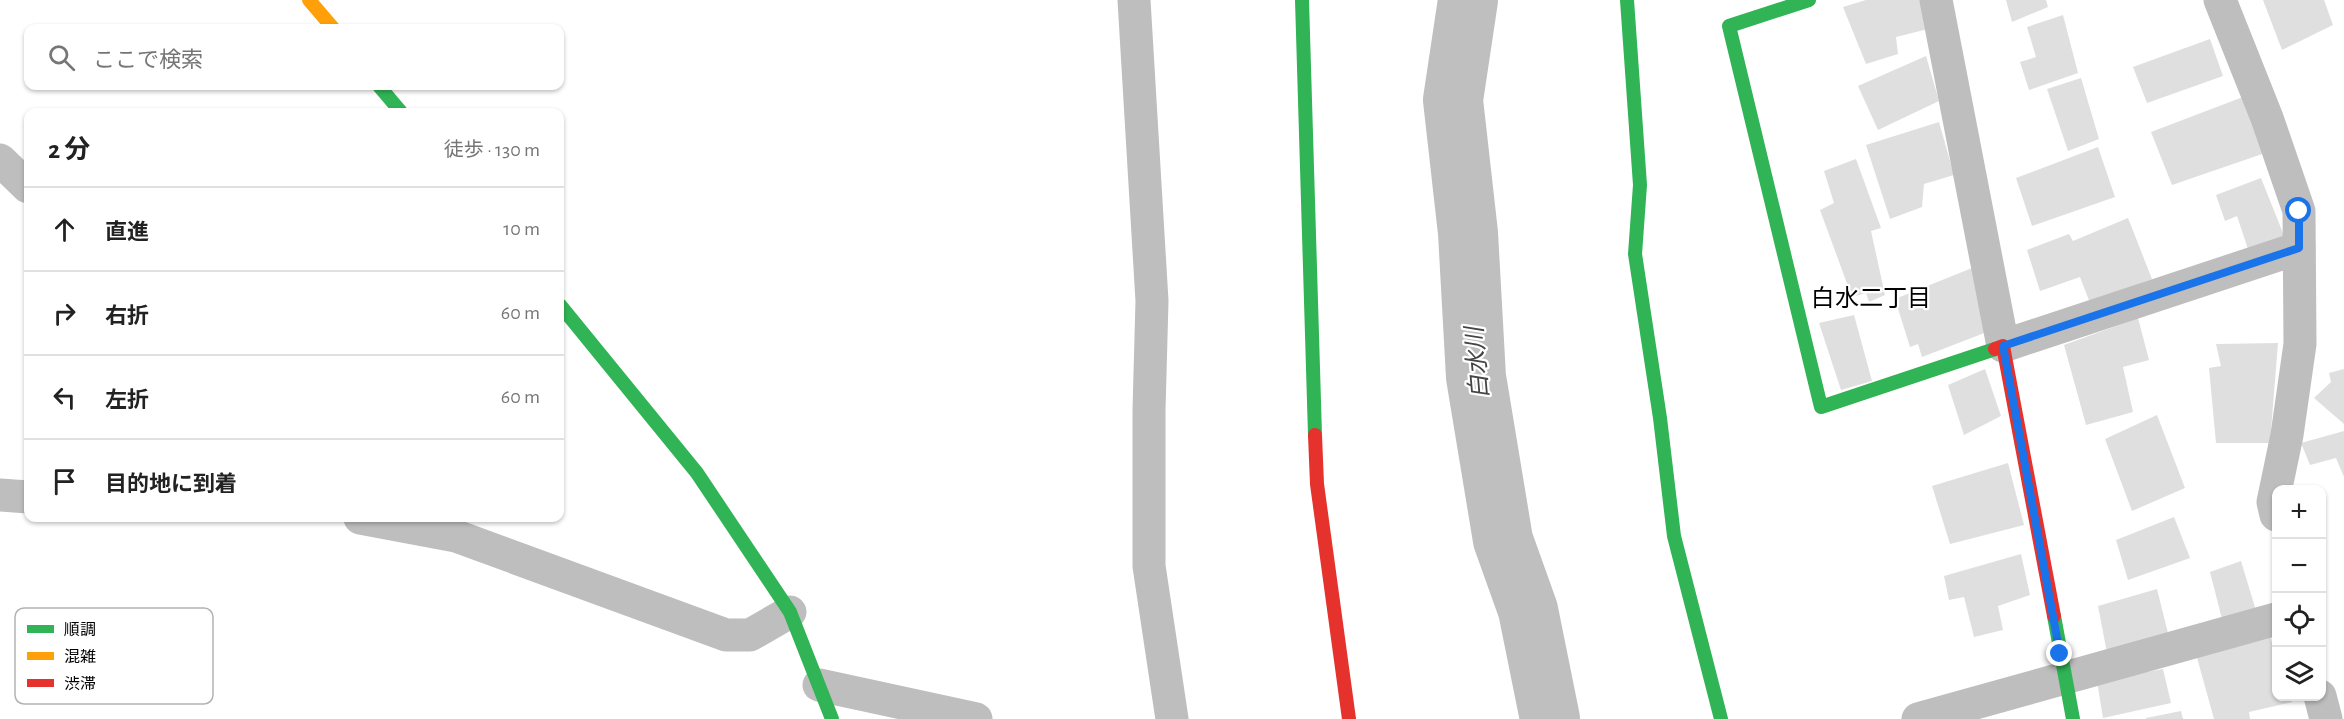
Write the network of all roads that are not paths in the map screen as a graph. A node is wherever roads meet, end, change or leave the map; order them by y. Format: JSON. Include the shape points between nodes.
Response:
{"nodes":[{"id":1,"x":309,"y":0,"type":"edge"},
{"id":2,"x":1134,"y":0,"type":"edge"},
{"id":3,"x":1302,"y":0,"type":"edge"},
{"id":4,"x":1627,"y":0,"type":"edge"},
{"id":5,"x":1809,"y":0,"type":"edge"},
{"id":6,"x":1936,"y":0,"type":"edge"},
{"id":7,"x":2220,"y":0,"type":"edge"},
{"id":8,"x":330,"y":24,"type":"edge"},
{"id":9,"x":382,"y":90,"type":"edge"},
{"id":10,"x":398,"y":108,"type":"edge"},
{"id":11,"x":0,"y":160,"type":"edge"},
{"id":12,"x":24,"y":184,"type":"edge"},
{"id":13,"x":2299,"y":248,"type":"junction"},
{"id":14,"x":564,"y":310,"type":"edge"},
{"id":15,"x":2003,"y":346,"type":"junction"},
{"id":16,"x":2278,"y":485,"type":"edge"},
{"id":17,"x":0,"y":495,"type":"edge"},
{"id":18,"x":24,"y":497,"type":"edge"},
{"id":19,"x":381,"y":522,"type":"edge"},
{"id":20,"x":790,"y":612,"type":"junction"},
{"id":21,"x":2272,"y":620,"type":"edge"},
{"id":22,"x":2066,"y":679,"type":"junction"},
{"id":23,"x":819,"y":685,"type":"junction"},
{"id":24,"x":2321,"y":701,"type":"edge"},
{"id":25,"x":832,"y":719,"type":"edge"},
{"id":26,"x":976,"y":719,"type":"edge"},
{"id":27,"x":1172,"y":719,"type":"edge"},
{"id":28,"x":1349,"y":719,"type":"edge"},
{"id":29,"x":1722,"y":719,"type":"edge"},
{"id":30,"x":1918,"y":719,"type":"edge"},
{"id":31,"x":2073,"y":719,"type":"edge"},
{"id":32,"x":2326,"y":719,"type":"edge"}],
"edges":[{"from":1,"to":8,"type":"street"},
{"from":2,"to":27,"type":"street","via":[[1152,301],[1149,566]]},
{"from":3,"to":28,"type":"street","via":[[1317,484]]},
{"from":4,"to":29,"type":"street","via":[[1640,185],[1635,254],[1674,536]]},
{"from":5,"to":15,"type":"street","via":[[1729,26],[1821,407]]},
{"from":6,"to":15,"type":"street"},
{"from":7,"to":13,"type":"street","via":[[2299,211]]},
{"from":9,"to":10,"type":"street"},
{"from":11,"to":12,"type":"street"},
{"from":13,"to":15,"type":"street"},
{"from":13,"to":16,"type":"street","via":[[2300,344]]},
{"from":14,"to":20,"type":"street","via":[[697,473]]},
{"from":15,"to":22,"type":"street"},
{"from":17,"to":18,"type":"street"},
{"from":19,"to":20,"type":"street","via":[[456,536],[726,635],[750,634]]},
{"from":20,"to":23,"type":"street"},
{"from":21,"to":22,"type":"street"},
{"from":22,"to":30,"type":"street"},
{"from":22,"to":31,"type":"street"},
{"from":23,"to":25,"type":"street"},
{"from":23,"to":26,"type":"street"},
{"from":24,"to":32,"type":"street"}]}
